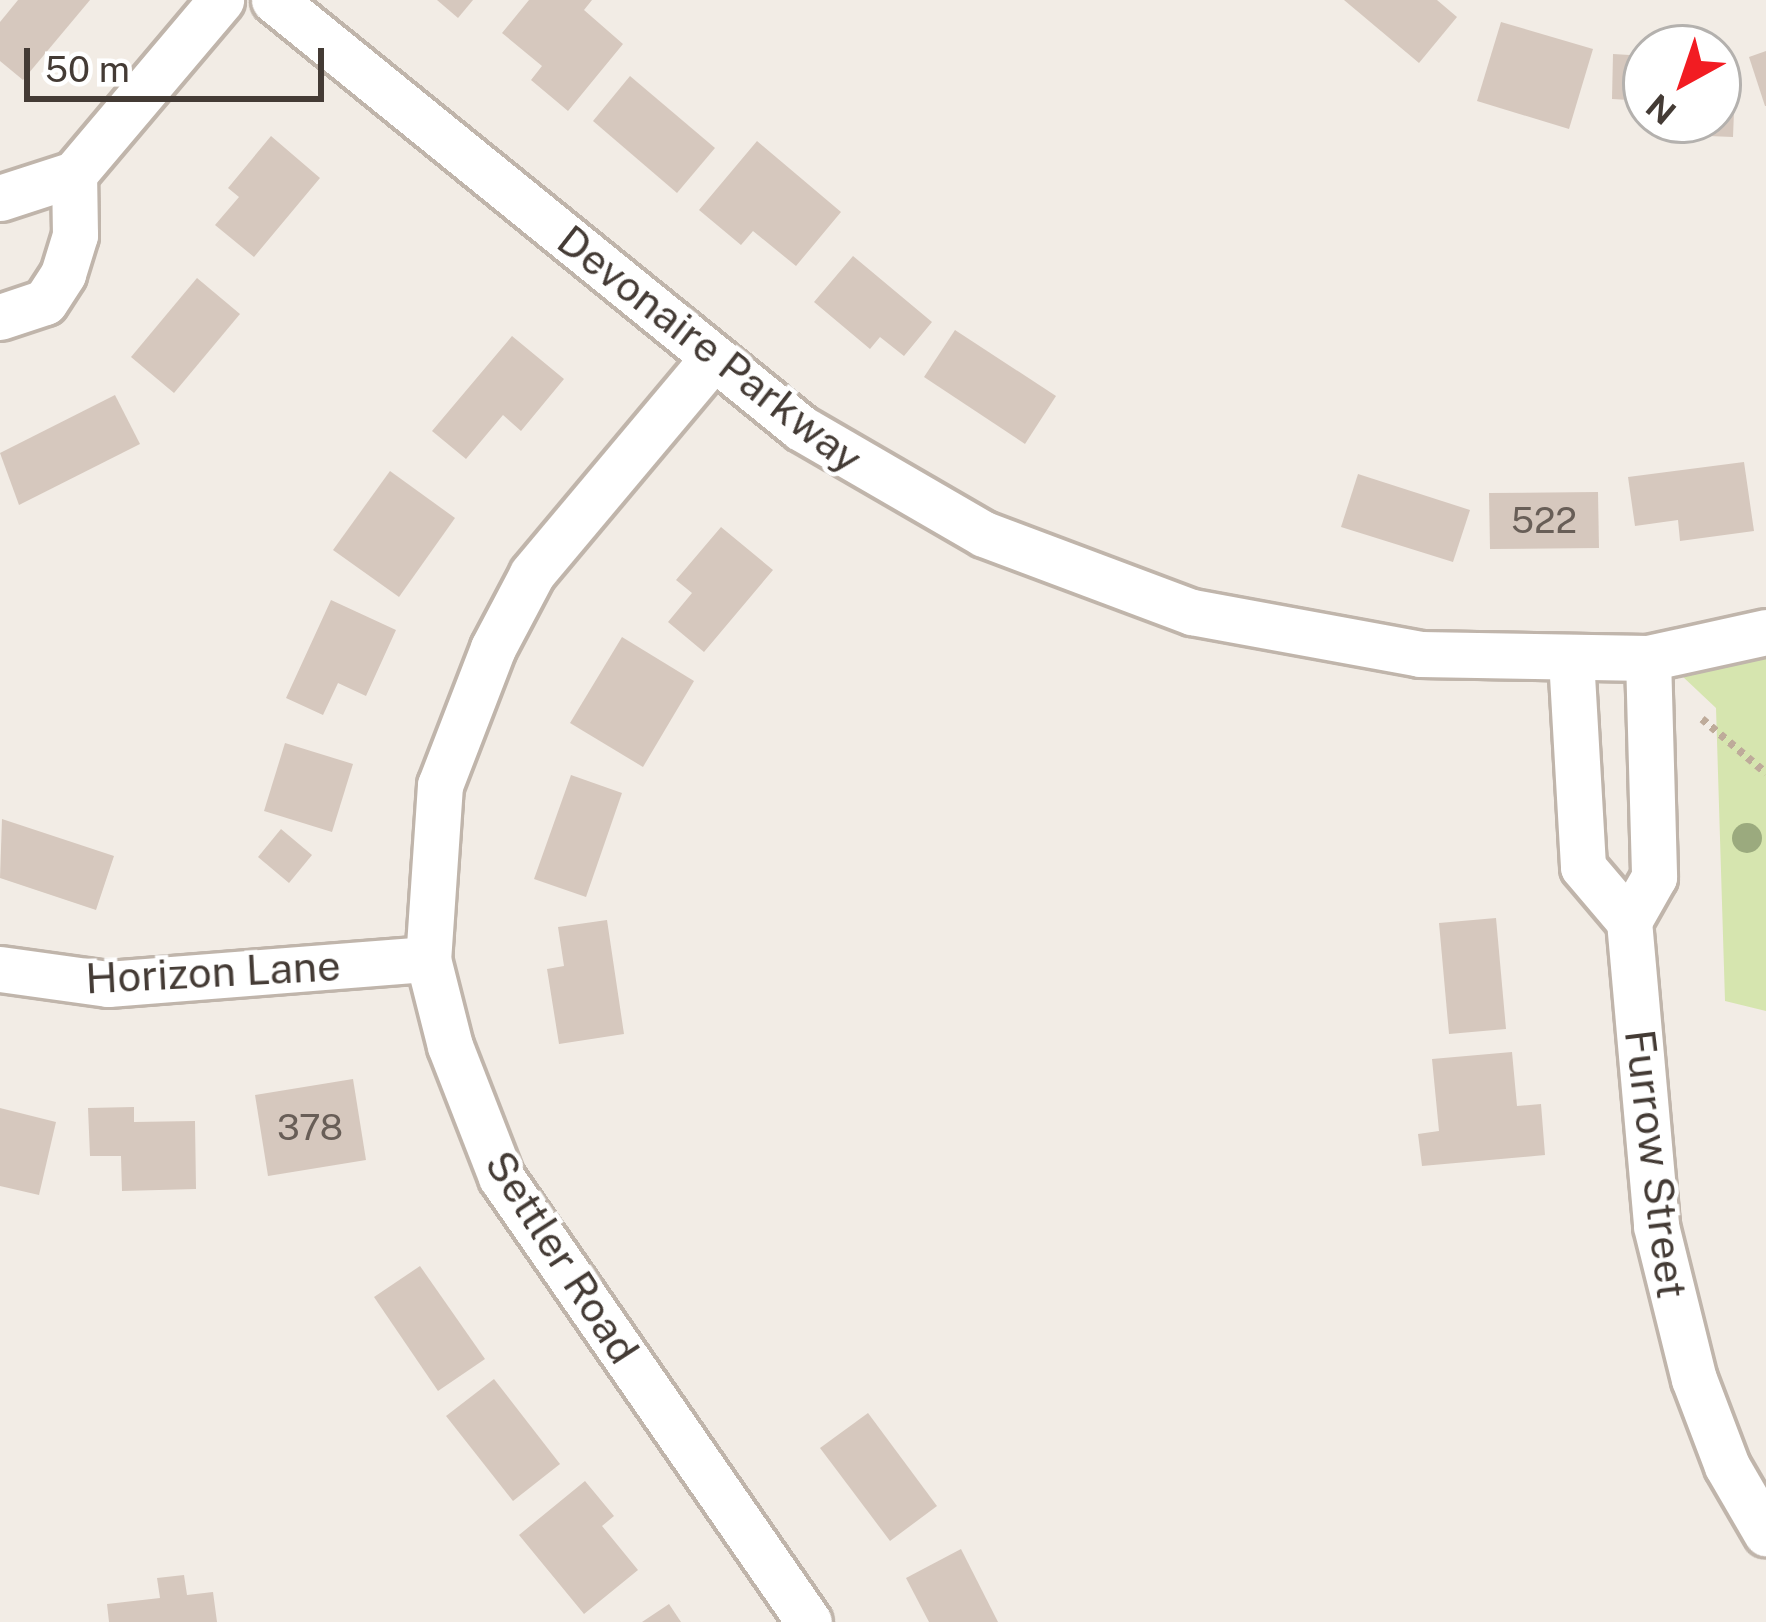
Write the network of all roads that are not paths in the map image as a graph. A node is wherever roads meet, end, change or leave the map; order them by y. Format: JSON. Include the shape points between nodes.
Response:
{"nodes":[{"id":1,"x":221,"y":0,"type":"edge"},
{"id":2,"x":274,"y":0,"type":"edge"},
{"id":3,"x":74,"y":174,"type":"junction"},
{"id":4,"x":0,"y":198,"type":"edge"},
{"id":5,"x":0,"y":317,"type":"edge"},
{"id":6,"x":713,"y":358,"type":"junction"},
{"id":7,"x":1766,"y":632,"type":"edge"},
{"id":8,"x":1571,"y":658,"type":"junction"},
{"id":9,"x":1648,"y":658,"type":"junction"},
{"id":10,"x":1629,"y":921,"type":"junction"},
{"id":11,"x":428,"y":959,"type":"junction"},
{"id":12,"x":0,"y":969,"type":"edge"},
{"id":13,"x":1766,"y":1533,"type":"edge"},
{"id":14,"x":809,"y":1622,"type":"edge"}],
"edges":[{"from":1,"to":3,"type":"street"},
{"from":2,"to":6,"type":"street","name":"Devonaire Parkway"},
{"from":3,"to":4,"type":"street"},
{"from":3,"to":5,"type":"street","via":[[75,235],[62,274],[45,302]]},
{"from":6,"to":8,"type":"street","name":"Devonaire Parkway","via":[[882,480],[1091,579],[1314,640],[1420,654]]},
{"from":6,"to":11,"type":"street","name":"Settler Road","via":[[532,574],[493,648],[440,785]]},
{"from":7,"to":9,"type":"street","name":"Devonaire Parkway"},
{"from":8,"to":9,"type":"street","name":"Devonaire Parkway"},
{"from":8,"to":10,"type":"street","via":[[1583,867]]},
{"from":9,"to":10,"type":"street","via":[[1654,877]]},
{"from":10,"to":13,"type":"street","name":"Furrow Street","via":[[1667,1295],[1727,1466]]},
{"from":11,"to":12,"type":"street","name":"Horizon Lane","via":[[108,984]]},
{"from":11,"to":14,"type":"street","name":"Settler Road","via":[[449,1046],[501,1177]]}]}
